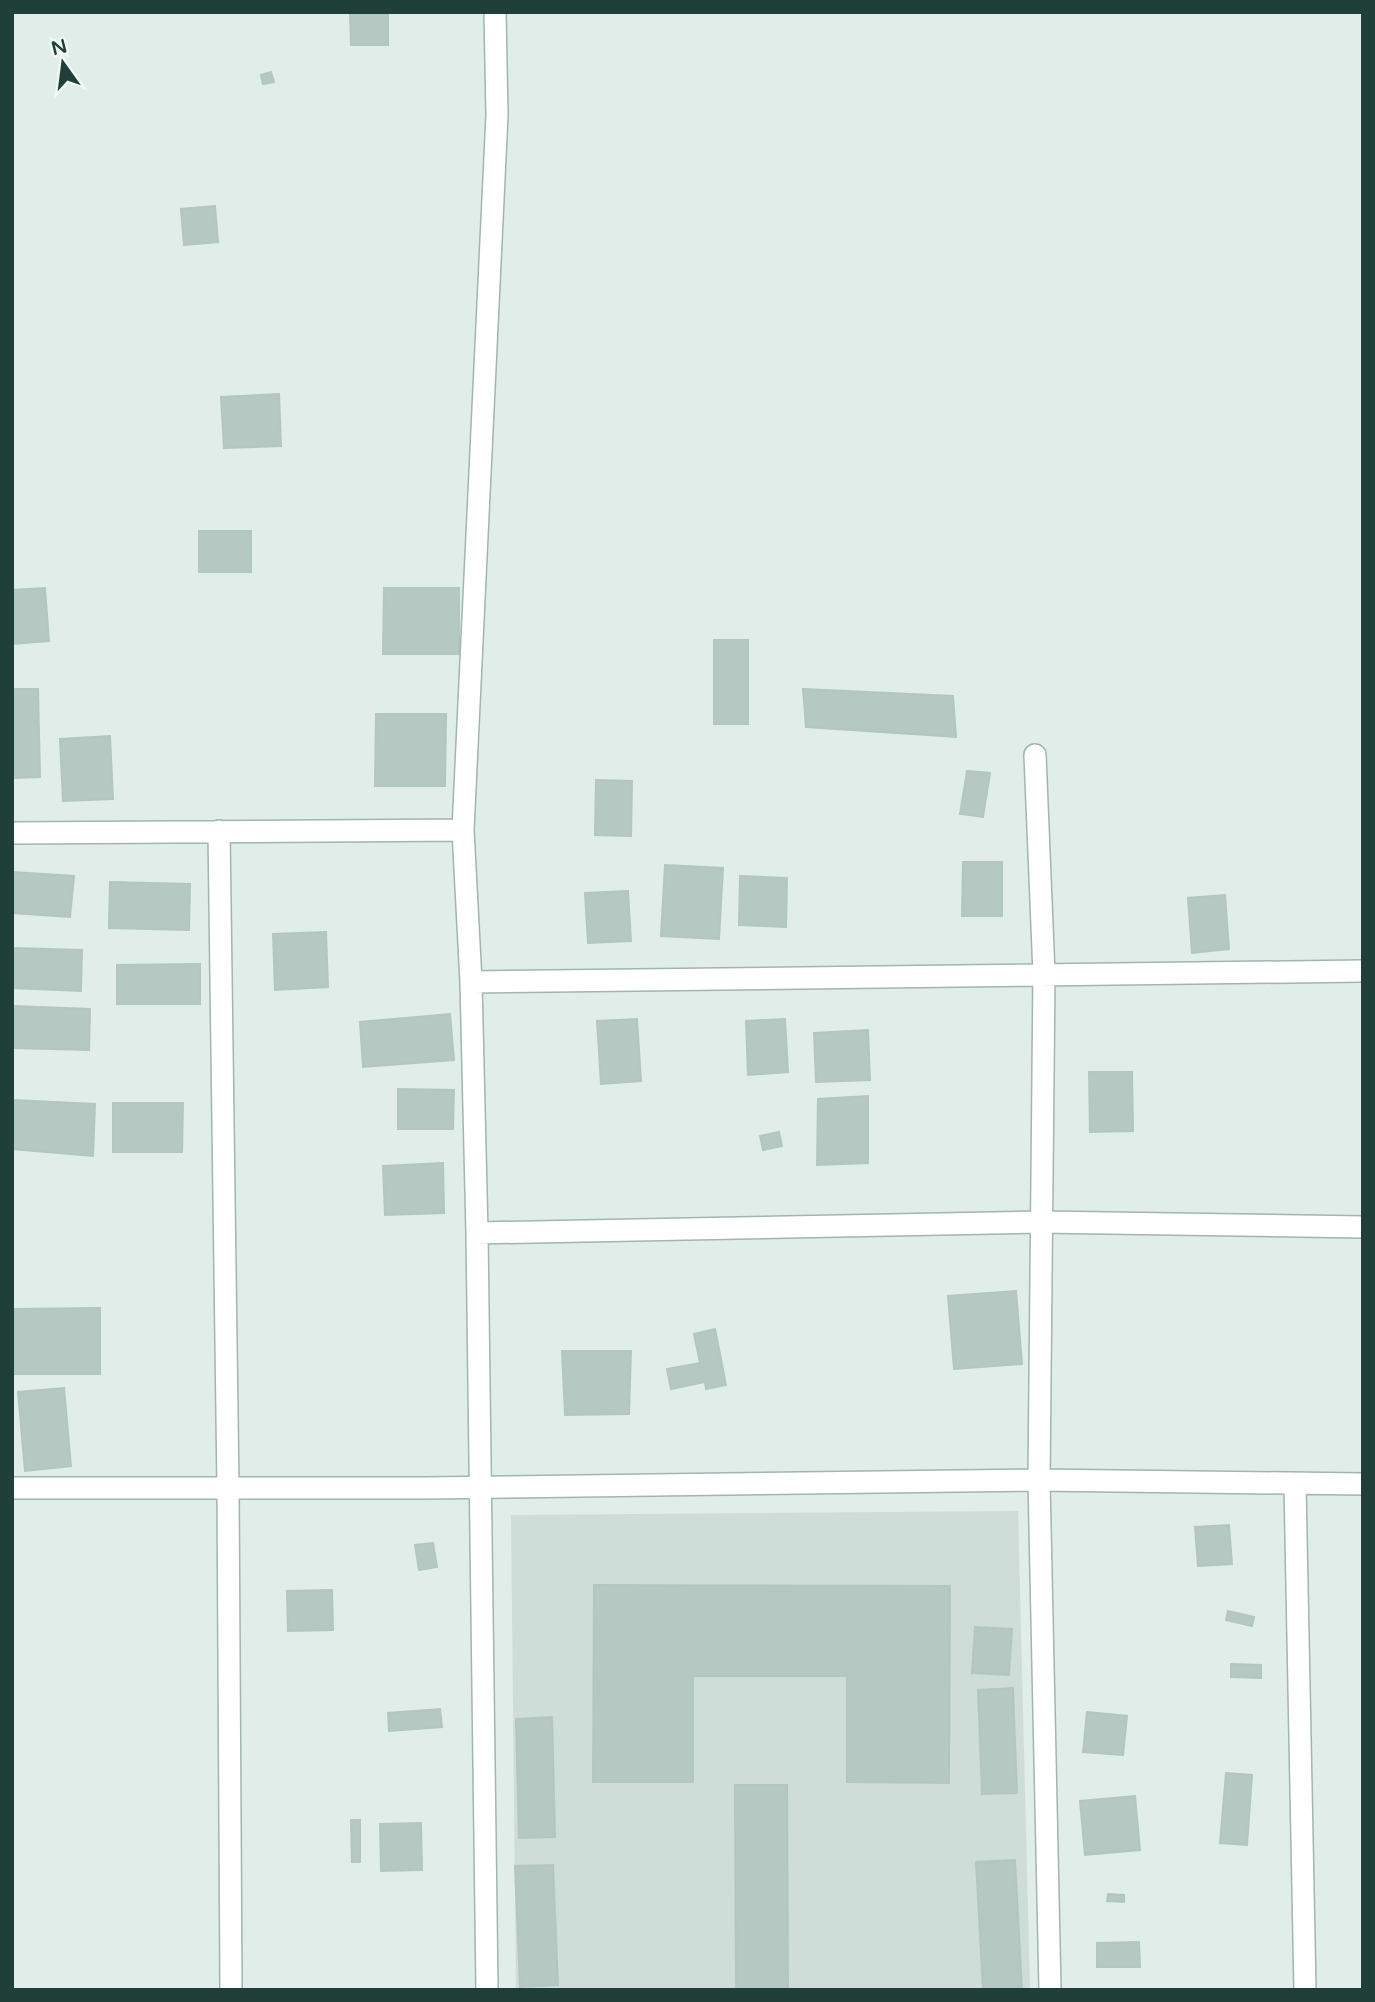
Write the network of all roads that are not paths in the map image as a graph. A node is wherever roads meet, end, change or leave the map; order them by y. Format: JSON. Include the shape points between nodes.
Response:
{"nodes":[{"id":1,"x":495,"y":12,"type":"edge"},
{"id":2,"x":1035,"y":755,"type":"dead end"},
{"id":3,"x":463,"y":830,"type":"junction"},
{"id":4,"x":219,"y":831,"type":"junction"},
{"id":5,"x":12,"y":833,"type":"edge"},
{"id":6,"x":1363,"y":971,"type":"edge"},
{"id":7,"x":1044,"y":974,"type":"junction"},
{"id":8,"x":471,"y":982,"type":"junction"},
{"id":9,"x":1041,"y":1222,"type":"junction"},
{"id":10,"x":1363,"y":1227,"type":"edge"},
{"id":11,"x":477,"y":1233,"type":"junction"},
{"id":12,"x":1038,"y":1480,"type":"junction"},
{"id":13,"x":1363,"y":1484,"type":"edge"},
{"id":14,"x":1295,"y":1485,"type":"junction"},
{"id":15,"x":12,"y":1488,"type":"edge"},
{"id":16,"x":228,"y":1488,"type":"junction"},
{"id":17,"x":482,"y":1488,"type":"junction"},
{"id":18,"x":231,"y":1990,"type":"edge"},
{"id":19,"x":487,"y":1990,"type":"edge"},
{"id":20,"x":1050,"y":1990,"type":"edge"},
{"id":21,"x":1305,"y":1990,"type":"edge"}],
"edges":[{"from":1,"to":3,"type":"street","via":[[497,115]]},
{"from":2,"to":7,"type":"street"},
{"from":3,"to":4,"type":"street"},
{"from":3,"to":8,"type":"street"},
{"from":4,"to":5,"type":"street"},
{"from":4,"to":16,"type":"street"},
{"from":6,"to":7,"type":"street"},
{"from":7,"to":8,"type":"street"},
{"from":7,"to":9,"type":"street"},
{"from":8,"to":11,"type":"street"},
{"from":9,"to":10,"type":"street"},
{"from":9,"to":11,"type":"street"},
{"from":9,"to":12,"type":"street"},
{"from":11,"to":17,"type":"street"},
{"from":12,"to":14,"type":"street"},
{"from":12,"to":17,"type":"street"},
{"from":12,"to":20,"type":"street"},
{"from":13,"to":14,"type":"street"},
{"from":14,"to":21,"type":"street"},
{"from":15,"to":16,"type":"street"},
{"from":16,"to":17,"type":"street"},
{"from":16,"to":18,"type":"street"},
{"from":17,"to":19,"type":"street"}]}
